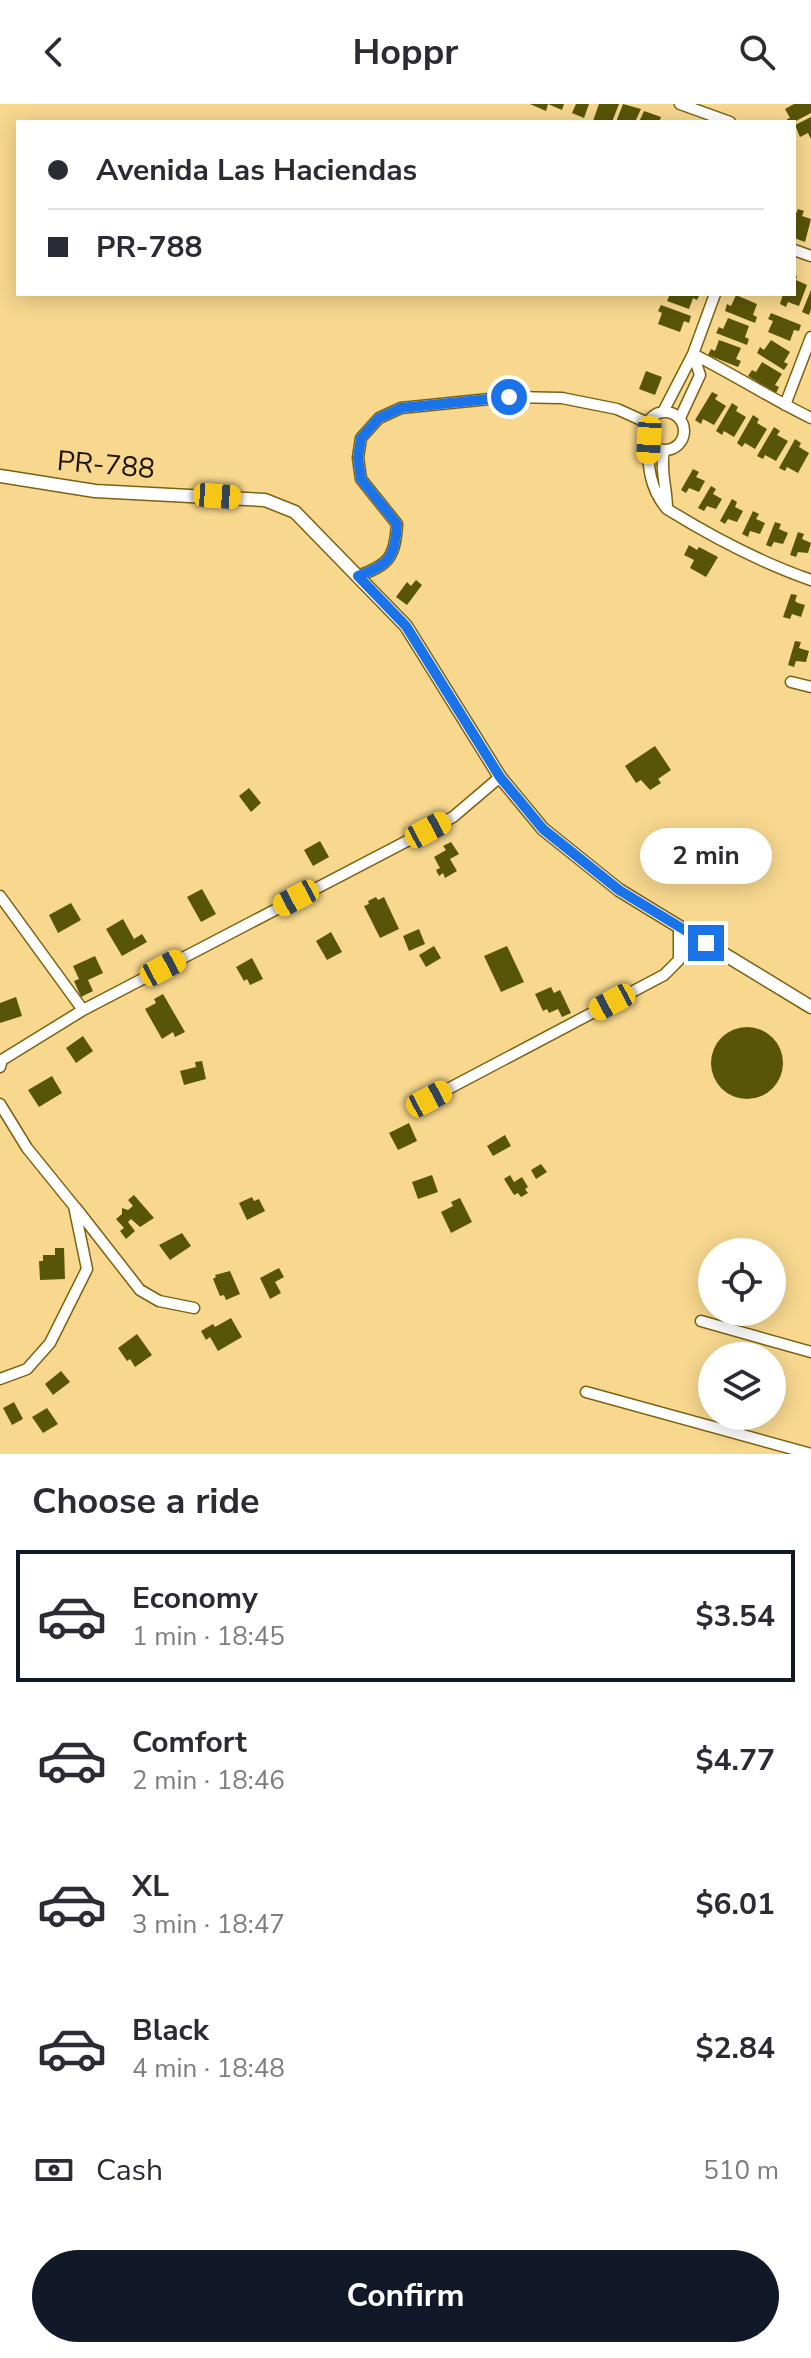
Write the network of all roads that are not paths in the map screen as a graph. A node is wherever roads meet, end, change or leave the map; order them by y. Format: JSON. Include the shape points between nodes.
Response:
{"nodes":[{"id":1,"x":686,"y":105,"type":"edge"},
{"id":2,"x":725,"y":120,"type":"edge"},
{"id":3,"x":714,"y":296,"type":"edge"},
{"id":4,"x":811,"y":337,"type":"edge"},
{"id":5,"x":693,"y":354,"type":"junction"},
{"id":6,"x":785,"y":405,"type":"junction"},
{"id":7,"x":663,"y":412,"type":"junction"},
{"id":8,"x":680,"y":418,"type":"junction"},
{"id":9,"x":811,"y":418,"type":"edge"},
{"id":10,"x":648,"y":423,"type":"junction"},
{"id":11,"x":649,"y":440,"type":"junction"},
{"id":12,"x":664,"y":450,"type":"junction"},
{"id":13,"x":0,"y":476,"type":"edge"},
{"id":14,"x":658,"y":483,"type":"junction"},
{"id":15,"x":358,"y":576,"type":"junction"},
{"id":16,"x":811,"y":580,"type":"edge"},
{"id":17,"x":791,"y":682,"type":"dead end"},
{"id":18,"x":811,"y":687,"type":"edge"},
{"id":19,"x":500,"y":777,"type":"junction"},
{"id":20,"x":0,"y":896,"type":"edge"},
{"id":21,"x":679,"y":927,"type":"junction"},
{"id":22,"x":811,"y":1007,"type":"edge"},
{"id":23,"x":83,"y":1010,"type":"junction"},
{"id":24,"x":1,"y":1063,"type":"edge"},
{"id":25,"x":429,"y":1099,"type":"dead end"},
{"id":26,"x":0,"y":1104,"type":"edge"},
{"id":27,"x":74,"y":1206,"type":"junction"},
{"id":28,"x":194,"y":1308,"type":"dead end"},
{"id":29,"x":719,"y":1326,"type":"edge"},
{"id":30,"x":811,"y":1352,"type":"edge"},
{"id":31,"x":0,"y":1379,"type":"edge"},
{"id":32,"x":586,"y":1392,"type":"dead end"},
{"id":33,"x":811,"y":1454,"type":"edge"}],
"edges":[{"from":1,"to":2,"type":"street"},
{"from":3,"to":5,"type":"street"},
{"from":4,"to":6,"type":"street"},
{"from":5,"to":6,"type":"street"},
{"from":5,"to":7,"type":"street"},
{"from":5,"to":8,"type":"street","via":[[700,375]]},
{"from":6,"to":9,"type":"street"},
{"from":7,"to":8,"type":"street"},
{"from":7,"to":10,"type":"street"},
{"from":8,"to":12,"type":"street","via":[[681,442]]},
{"from":10,"to":11,"type":"street"},
{"from":10,"to":15,"type":"street","via":[[617,409],[562,398],[509,397],[401,408],[379,418],[361,438],[358,458],[361,479],[397,524],[396,545],[384,564]]},
{"from":11,"to":12,"type":"street"},
{"from":11,"to":14,"type":"street","via":[[648,461]]},
{"from":12,"to":14,"type":"street"},
{"from":13,"to":15,"type":"street","name":"PR-788","number":"PR-788","via":[[95,491],[265,500],[295,512]]},
{"from":14,"to":16,"type":"street","via":[[657,497],[667,509],[768,566]]},
{"from":15,"to":19,"type":"street","name":"PR-788","number":"PR-788","via":[[406,626]]},
{"from":17,"to":18,"type":"street"},
{"from":19,"to":21,"type":"street","name":"PR-788","number":"PR-788","via":[[543,829],[619,890]]},
{"from":19,"to":23,"type":"street","via":[[453,817]]},
{"from":20,"to":23,"type":"street"},
{"from":21,"to":22,"type":"street","name":"PR-788","number":"PR-788"},
{"from":21,"to":25,"type":"street","via":[[679,960],[664,975]]},
{"from":23,"to":24,"type":"street"},
{"from":26,"to":27,"type":"street"},
{"from":27,"to":28,"type":"street","via":[[140,1290],[159,1301]]},
{"from":27,"to":31,"type":"street","via":[[87,1269],[50,1343],[27,1369]]},
{"from":29,"to":30,"type":"street"},
{"from":32,"to":33,"type":"street"}]}
